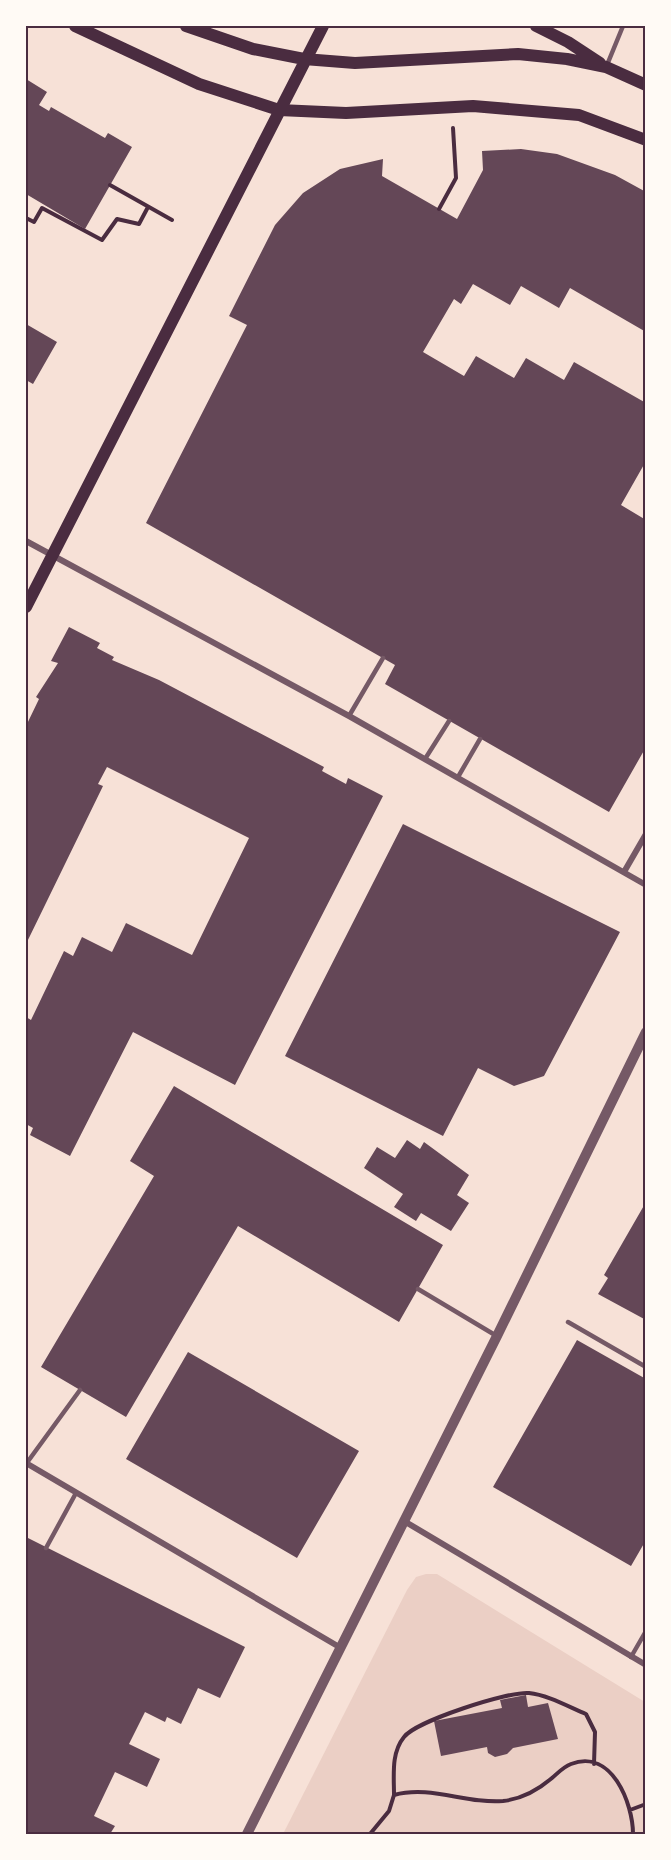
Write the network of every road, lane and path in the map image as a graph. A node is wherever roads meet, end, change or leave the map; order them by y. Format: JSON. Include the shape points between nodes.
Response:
{"nodes":[{"id":1,"x":75,"y":26,"type":"edge"},
{"id":2,"x":186,"y":26,"type":"edge"},
{"id":3,"x":323,"y":26,"type":"edge"},
{"id":4,"x":536,"y":26,"type":"edge"},
{"id":5,"x":623,"y":26,"type":"edge"},
{"id":6,"x":304,"y":59,"type":"junction"},
{"id":7,"x":606,"y":67,"type":"junction"},
{"id":8,"x":645,"y":85,"type":"edge"},
{"id":9,"x":279,"y":110,"type":"junction"},
{"id":10,"x":453,"y":127,"type":"dead end"},
{"id":11,"x":645,"y":140,"type":"edge"},
{"id":12,"x":110,"y":185,"type":"dead end"},
{"id":13,"x":148,"y":207,"type":"junction"},
{"id":14,"x":439,"y":209,"type":"dead end"},
{"id":15,"x":26,"y":218,"type":"edge"},
{"id":16,"x":172,"y":220,"type":"dead end"},
{"id":17,"x":26,"y":541,"type":"edge"},
{"id":18,"x":53,"y":556,"type":"junction"},
{"id":19,"x":26,"y":608,"type":"edge"},
{"id":20,"x":383,"y":658,"type":"dead end"},
{"id":21,"x":349,"y":716,"type":"junction"},
{"id":22,"x":449,"y":721,"type":"dead end"},
{"id":23,"x":480,"y":739,"type":"dead end"},
{"id":24,"x":426,"y":759,"type":"junction"},
{"id":25,"x":458,"y":777,"type":"junction"},
{"id":26,"x":645,"y":834,"type":"edge"},
{"id":27,"x":624,"y":872,"type":"junction"},
{"id":28,"x":645,"y":885,"type":"edge"},
{"id":29,"x":645,"y":1032,"type":"edge"},
{"id":30,"x":418,"y":1289,"type":"dead end"},
{"id":31,"x":568,"y":1322,"type":"dead end"},
{"id":32,"x":497,"y":1336,"type":"junction"},
{"id":33,"x":645,"y":1367,"type":"edge"},
{"id":34,"x":80,"y":1390,"type":"dead end"},
{"id":35,"x":26,"y":1464,"type":"edge"},
{"id":36,"x":76,"y":1493,"type":"junction"},
{"id":37,"x":404,"y":1521,"type":"junction"},
{"id":38,"x":46,"y":1548,"type":"dead end"},
{"id":39,"x":645,"y":1631,"type":"edge"},
{"id":40,"x":342,"y":1649,"type":"junction"},
{"id":41,"x":632,"y":1657,"type":"junction"},
{"id":42,"x":645,"y":1665,"type":"edge"},
{"id":43,"x":594,"y":1764,"type":"junction"},
{"id":44,"x":394,"y":1795,"type":"junction"},
{"id":45,"x":645,"y":1804,"type":"edge"},
{"id":46,"x":630,"y":1810,"type":"junction"},
{"id":47,"x":247,"y":1834,"type":"edge"},
{"id":48,"x":370,"y":1834,"type":"edge"},
{"id":49,"x":633,"y":1834,"type":"edge"}],
"edges":[{"from":1,"to":9,"type":"main road","via":[[199,84]]},
{"from":2,"to":6,"type":"main road","via":[[253,49]]},
{"from":3,"to":6,"type":"main road"},
{"from":4,"to":7,"type":"main road"},
{"from":5,"to":7,"type":"lane"},
{"from":6,"to":7,"type":"main road","via":[[355,63],[518,54]]},
{"from":6,"to":9,"type":"main road"},
{"from":7,"to":8,"type":"main road"},
{"from":9,"to":11,"type":"main road","via":[[346,113],[473,106],[579,115]]},
{"from":9,"to":18,"type":"main road"},
{"from":10,"to":14,"type":"path","via":[[456,177]]},
{"from":12,"to":13,"type":"path"},
{"from":13,"to":15,"type":"path","via":[[139,224],[117,219],[102,240],[42,208],[34,222]]},
{"from":13,"to":16,"type":"path"},
{"from":17,"to":18,"type":"street"},
{"from":18,"to":19,"type":"main road"},
{"from":18,"to":21,"type":"street"},
{"from":20,"to":21,"type":"lane"},
{"from":21,"to":24,"type":"street"},
{"from":22,"to":24,"type":"lane"},
{"from":23,"to":25,"type":"lane"},
{"from":24,"to":25,"type":"street"},
{"from":25,"to":27,"type":"street"},
{"from":26,"to":27,"type":"street"},
{"from":27,"to":28,"type":"street"},
{"from":29,"to":32,"type":"street"},
{"from":30,"to":32,"type":"lane"},
{"from":31,"to":33,"type":"lane"},
{"from":32,"to":37,"type":"street"},
{"from":34,"to":35,"type":"lane"},
{"from":35,"to":36,"type":"street"},
{"from":36,"to":38,"type":"lane"},
{"from":36,"to":40,"type":"street"},
{"from":37,"to":40,"type":"street"},
{"from":37,"to":41,"type":"street"},
{"from":39,"to":41,"type":"lane"},
{"from":40,"to":47,"type":"street"},
{"from":41,"to":42,"type":"street"},
{"from":43,"to":44,"type":"path","via":[[571,1764],[534,1791],[513,1800],[491,1802],[410,1791]]},
{"from":43,"to":44,"type":"path","via":[[595,1732],[586,1714],[529,1693],[497,1698],[434,1719],[405,1736],[394,1758]]},
{"from":43,"to":46,"type":"path","via":[[614,1776]]},
{"from":44,"to":48,"type":"path","via":[[389,1811]]},
{"from":45,"to":46,"type":"path"},
{"from":46,"to":49,"type":"path"}]}
